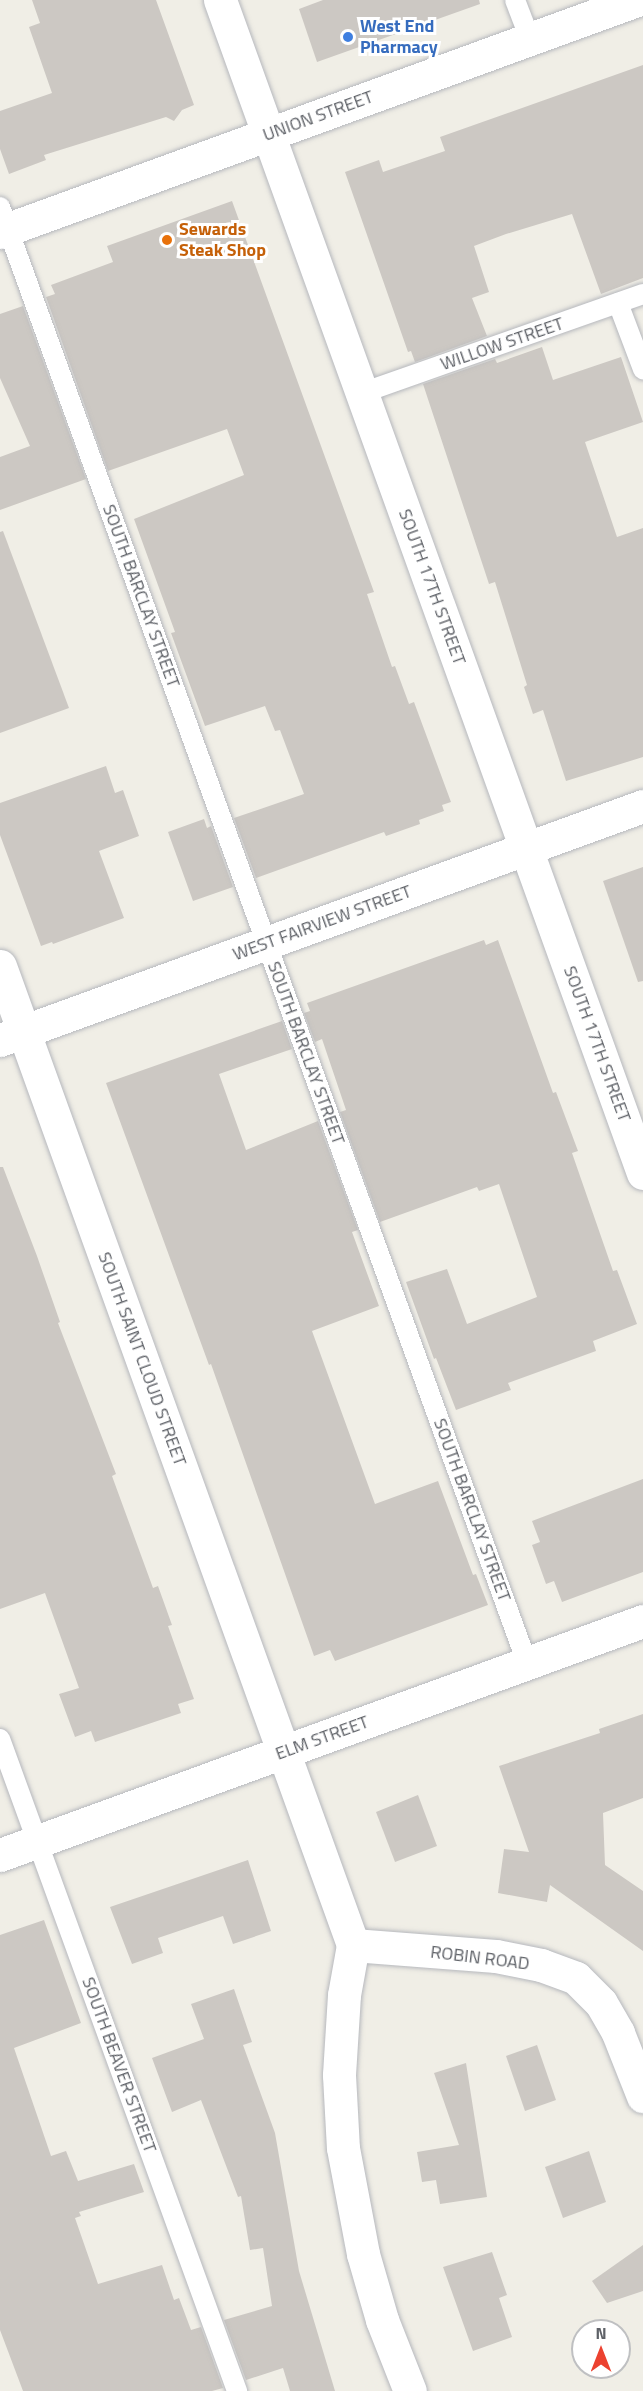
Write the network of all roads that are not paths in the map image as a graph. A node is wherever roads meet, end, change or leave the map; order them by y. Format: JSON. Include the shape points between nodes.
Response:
{"nodes":[{"id":1,"x":220,"y":0,"type":"edge"},
{"id":2,"x":515,"y":0,"type":"edge"},
{"id":3,"x":637,"y":0,"type":"edge"},
{"id":4,"x":530,"y":39,"type":"junction"},
{"id":5,"x":268,"y":134,"type":"junction"},
{"id":6,"x":3,"y":223,"type":"edge"},
{"id":7,"x":643,"y":294,"type":"edge"},
{"id":8,"x":618,"y":303,"type":"junction"},
{"id":9,"x":643,"y":369,"type":"edge"},
{"id":10,"x":362,"y":393,"type":"junction"},
{"id":11,"x":643,"y":806,"type":"edge"},
{"id":12,"x":526,"y":848,"type":"junction"},
{"id":13,"x":266,"y":943,"type":"junction"},
{"id":14,"x":0,"y":966,"type":"edge"},
{"id":15,"x":12,"y":1035,"type":"edge"},
{"id":16,"x":643,"y":1173,"type":"edge"},
{"id":17,"x":643,"y":1621,"type":"edge"},
{"id":18,"x":527,"y":1663,"type":"junction"},
{"id":19,"x":0,"y":1739,"type":"edge"},
{"id":20,"x":284,"y":1752,"type":"junction"},
{"id":21,"x":37,"y":1842,"type":"junction"},
{"id":22,"x":0,"y":1855,"type":"edge"},
{"id":23,"x":353,"y":1945,"type":"junction"},
{"id":24,"x":643,"y":2096,"type":"edge"},
{"id":25,"x":237,"y":2391,"type":"edge"},
{"id":26,"x":410,"y":2391,"type":"edge"}],
"edges":[{"from":1,"to":5,"type":"street","name":"SOUTH 17TH STREET"},
{"from":2,"to":4,"type":"lane"},
{"from":3,"to":4,"type":"street","name":"UNION STREET"},
{"from":4,"to":5,"type":"street","name":"UNION STREET"},
{"from":5,"to":6,"type":"street","name":"UNION STREET"},
{"from":5,"to":10,"type":"street","name":"SOUTH 17TH STREET"},
{"from":6,"to":13,"type":"lane","name":"SOUTH BARCLAY STREET"},
{"from":7,"to":8,"type":"lane","name":"WILLOW STREET"},
{"from":8,"to":9,"type":"lane"},
{"from":8,"to":10,"type":"lane","name":"WILLOW STREET"},
{"from":10,"to":12,"type":"street","name":"SOUTH 17TH STREET"},
{"from":11,"to":12,"type":"street","name":"WEST FAIRVIEW STREET"},
{"from":12,"to":13,"type":"street","name":"WEST FAIRVIEW STREET"},
{"from":12,"to":16,"type":"street","name":"SOUTH 17TH STREET"},
{"from":13,"to":15,"type":"street","name":"WEST FAIRVIEW STREET"},
{"from":13,"to":18,"type":"lane","name":"SOUTH BARCLAY STREET"},
{"from":14,"to":15,"type":"street","name":"SOUTH SAINT CLOUD STREET"},
{"from":15,"to":20,"type":"street","name":"SOUTH SAINT CLOUD STREET"},
{"from":17,"to":18,"type":"street","name":"ELM STREET"},
{"from":18,"to":20,"type":"street","name":"ELM STREET"},
{"from":19,"to":21,"type":"lane","name":"SOUTH BEAVER STREET"},
{"from":20,"to":21,"type":"street","name":"ELM STREET"},
{"from":20,"to":23,"type":"street","name":"SOUTH SAINT CLOUD STREET"},
{"from":21,"to":22,"type":"street","name":"ELM STREET"},
{"from":21,"to":25,"type":"lane","name":"SOUTH BEAVER STREET"},
{"from":23,"to":24,"type":"street","name":"ROBIN ROAD","via":[[496,1956],[541,1965],[576,1978],[601,2003],[618,2033]]},
{"from":23,"to":26,"type":"street","via":[[344,1995],[339,2075],[343,2148],[363,2254],[382,2320]]}]}
